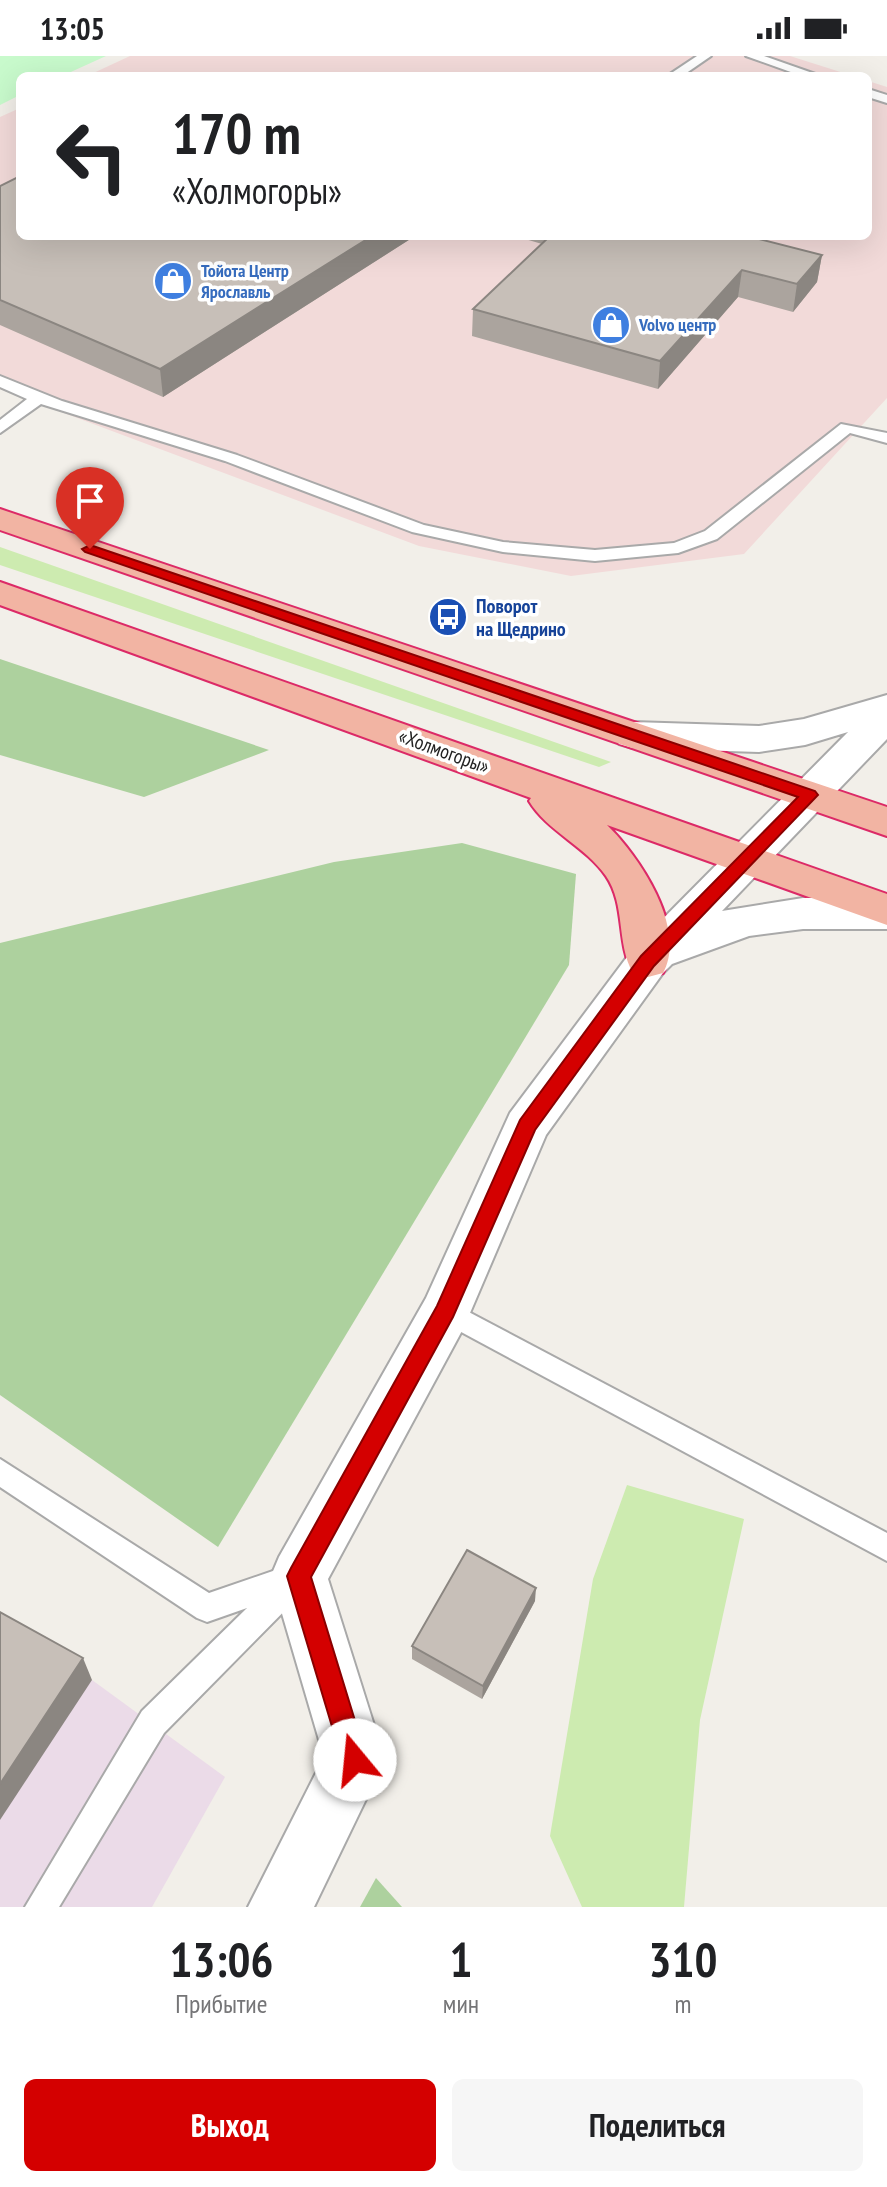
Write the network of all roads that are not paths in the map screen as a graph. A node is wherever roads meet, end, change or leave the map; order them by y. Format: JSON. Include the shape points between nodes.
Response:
{"nodes":[{"id":1,"x":705,"y":56,"type":"edge"},
{"id":2,"x":752,"y":56,"type":"edge"},
{"id":3,"x":679,"y":72,"type":"edge"},
{"id":4,"x":802,"y":72,"type":"edge"},
{"id":5,"x":0,"y":381,"type":"edge"},
{"id":6,"x":37,"y":399,"type":"junction"},
{"id":7,"x":0,"y":428,"type":"edge"},
{"id":8,"x":887,"y":438,"type":"edge"},
{"id":9,"x":0,"y":519,"type":"edge"},
{"id":10,"x":0,"y":593,"type":"edge"},
{"id":11,"x":887,"y":708,"type":"edge"},
{"id":12,"x":887,"y":716,"type":"edge"},
{"id":13,"x":633,"y":735,"type":"junction"},
{"id":14,"x":518,"y":778,"type":"junction"},
{"id":15,"x":810,"y":795,"type":"junction"},
{"id":16,"x":887,"y":822,"type":"edge"},
{"id":17,"x":745,"y":859,"type":"junction"},
{"id":18,"x":887,"y":912,"type":"edge"},
{"id":19,"x":648,"y":961,"type":"junction"},
{"id":20,"x":446,"y":1311,"type":"junction"},
{"id":21,"x":0,"y":1472,"type":"edge"},
{"id":22,"x":887,"y":1548,"type":"edge"},
{"id":23,"x":299,"y":1576,"type":"junction"},
{"id":24,"x":41,"y":1907,"type":"edge"},
{"id":25,"x":280,"y":1907,"type":"edge"}],
"edges":[{"from":1,"to":3,"type":"lane"},
{"from":2,"to":4,"type":"lane"},
{"from":5,"to":6,"type":"lane"},
{"from":6,"to":7,"type":"lane"},
{"from":6,"to":8,"type":"lane","via":[[230,457],[387,519],[465,539],[578,555],[656,553],[693,545],[847,427]]},
{"from":9,"to":13,"type":"highway"},
{"from":10,"to":14,"type":"highway","name":"«Холмогоры»"},
{"from":11,"to":13,"type":"street","via":[[805,732],[759,739]]},
{"from":12,"to":15,"type":"street"},
{"from":13,"to":15,"type":"highway"},
{"from":14,"to":17,"type":"highway","name":"«Холмогоры»"},
{"from":14,"to":19,"type":"highway","via":[[622,865],[646,921]]},
{"from":15,"to":16,"type":"highway"},
{"from":15,"to":17,"type":"street"},
{"from":17,"to":18,"type":"highway","name":"«Холмогоры»"},
{"from":17,"to":19,"type":"street"},
{"from":18,"to":19,"type":"street","via":[[741,921]]},
{"from":19,"to":20,"type":"street","via":[[527,1126]]},
{"from":20,"to":22,"type":"lane"},
{"from":20,"to":23,"type":"street"},
{"from":21,"to":23,"type":"lane","via":[[207,1608]]},
{"from":23,"to":24,"type":"lane","via":[[153,1722]]},
{"from":23,"to":25,"type":"street","via":[[355,1760]]}]}
